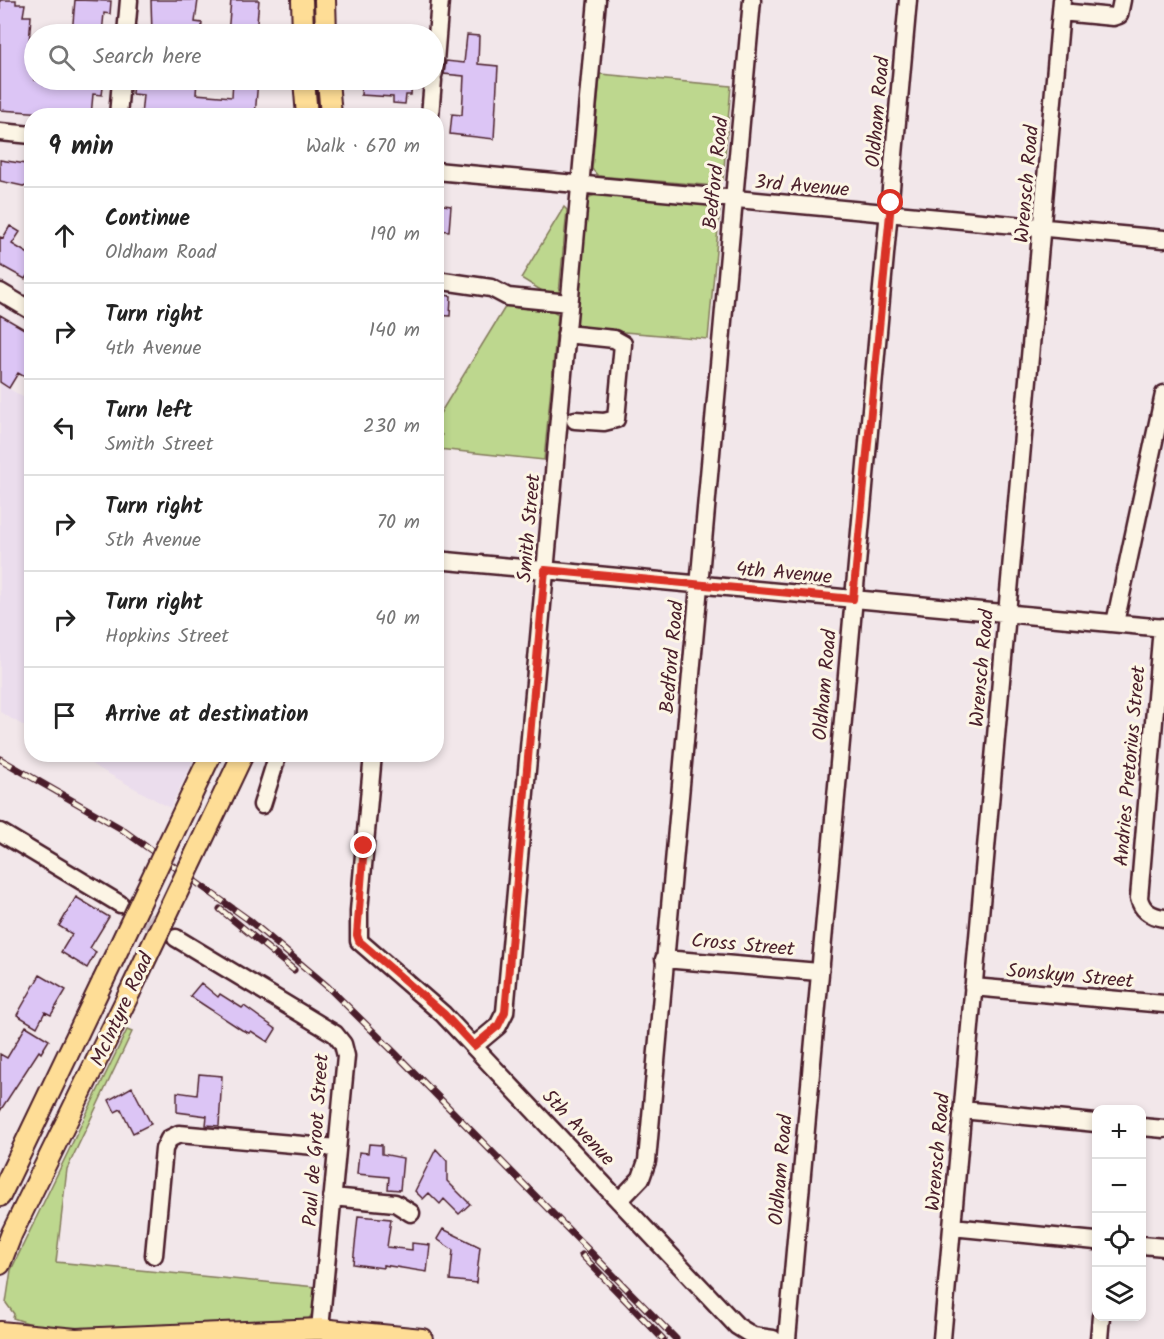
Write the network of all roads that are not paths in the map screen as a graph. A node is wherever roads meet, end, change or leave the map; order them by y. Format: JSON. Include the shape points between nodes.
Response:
{"nodes":[{"id":1,"x":129,"y":0,"type":"edge"},
{"id":2,"x":302,"y":0,"type":"edge"},
{"id":3,"x":325,"y":0,"type":"edge"},
{"id":4,"x":440,"y":0,"type":"edge"},
{"id":5,"x":597,"y":0,"type":"edge"},
{"id":6,"x":752,"y":0,"type":"edge"},
{"id":7,"x":908,"y":0,"type":"edge"},
{"id":8,"x":1122,"y":0,"type":"edge"},
{"id":9,"x":1062,"y":6,"type":"edge"},
{"id":10,"x":127,"y":24,"type":"edge"},
{"id":11,"x":303,"y":24,"type":"edge"},
{"id":12,"x":326,"y":24,"type":"edge"},
{"id":13,"x":438,"y":24,"type":"edge"},
{"id":14,"x":121,"y":90,"type":"edge"},
{"id":15,"x":305,"y":90,"type":"edge"},
{"id":16,"x":329,"y":90,"type":"edge"},
{"id":17,"x":432,"y":90,"type":"edge"},
{"id":18,"x":119,"y":108,"type":"edge"},
{"id":19,"x":306,"y":108,"type":"edge"},
{"id":20,"x":330,"y":108,"type":"edge"},
{"id":21,"x":431,"y":108,"type":"edge"},
{"id":22,"x":0,"y":132,"type":"edge"},
{"id":23,"x":24,"y":134,"type":"edge"},
{"id":24,"x":444,"y":172,"type":"edge"},
{"id":25,"x":580,"y":185,"type":"junction"},
{"id":26,"x":734,"y":199,"type":"junction"},
{"id":27,"x":890,"y":214,"type":"junction"},
{"id":28,"x":1043,"y":227,"type":"junction"},
{"id":29,"x":1164,"y":239,"type":"edge"},
{"id":30,"x":444,"y":281,"type":"edge"},
{"id":31,"x":0,"y":292,"type":"edge"},
{"id":32,"x":569,"y":303,"type":"junction"},
{"id":33,"x":24,"y":306,"type":"edge"},
{"id":34,"x":566,"y":334,"type":"junction"},
{"id":35,"x":1164,"y":394,"type":"edge"},
{"id":36,"x":575,"y":420,"type":"dead end"},
{"id":37,"x":444,"y":561,"type":"edge"},
{"id":38,"x":545,"y":570,"type":"junction"},
{"id":39,"x":699,"y":585,"type":"junction"},
{"id":40,"x":853,"y":599,"type":"junction"},
{"id":41,"x":1008,"y":613,"type":"junction"},
{"id":42,"x":1115,"y":623,"type":"junction"},
{"id":43,"x":1163,"y":628,"type":"edge"},
{"id":44,"x":208,"y":762,"type":"edge"},
{"id":45,"x":239,"y":762,"type":"edge"},
{"id":46,"x":275,"y":762,"type":"edge"},
{"id":47,"x":372,"y":762,"type":"edge"},
{"id":48,"x":262,"y":805,"type":"dead end"},
{"id":49,"x":0,"y":832,"type":"edge"},
{"id":50,"x":120,"y":904,"type":"tunnel mouth"},
{"id":51,"x":1164,"y":918,"type":"edge"},
{"id":52,"x":176,"y":938,"type":"tunnel mouth"},
{"id":53,"x":664,"y":958,"type":"junction"},
{"id":54,"x":819,"y":972,"type":"junction"},
{"id":55,"x":973,"y":987,"type":"junction"},
{"id":56,"x":1164,"y":1004,"type":"edge"},
{"id":57,"x":474,"y":1046,"type":"junction"},
{"id":58,"x":962,"y":1110,"type":"junction"},
{"id":59,"x":1092,"y":1123,"type":"edge"},
{"id":60,"x":1146,"y":1127,"type":"edge"},
{"id":61,"x":1164,"y":1129,"type":"edge"},
{"id":62,"x":337,"y":1148,"type":"junction"},
{"id":63,"x":0,"y":1196,"type":"edge"},
{"id":64,"x":332,"y":1197,"type":"junction"},
{"id":65,"x":619,"y":1201,"type":"junction"},
{"id":66,"x":411,"y":1213,"type":"dead end"},
{"id":67,"x":952,"y":1227,"type":"junction"},
{"id":68,"x":1092,"y":1241,"type":"edge"},
{"id":69,"x":1146,"y":1245,"type":"edge"},
{"id":70,"x":1164,"y":1247,"type":"edge"},
{"id":71,"x":154,"y":1255,"type":"dead end"},
{"id":72,"x":0,"y":1264,"type":"edge"},
{"id":73,"x":1101,"y":1321,"type":"edge"},
{"id":74,"x":320,"y":1329,"type":"junction"},
{"id":75,"x":0,"y":1334,"type":"edge"},
{"id":76,"x":1,"y":1339,"type":"edge"},
{"id":77,"x":422,"y":1339,"type":"edge"},
{"id":78,"x":774,"y":1339,"type":"edge"},
{"id":79,"x":787,"y":1339,"type":"edge"},
{"id":80,"x":942,"y":1339,"type":"edge"},
{"id":81,"x":1099,"y":1339,"type":"edge"}],
"edges":[{"from":1,"to":10,"type":"street"},
{"from":2,"to":11,"type":"main road"},
{"from":3,"to":12,"type":"main road"},
{"from":4,"to":13,"type":"street"},
{"from":5,"to":25,"type":"street","name":"Smith Street"},
{"from":6,"to":26,"type":"street","name":"Bedford Road"},
{"from":7,"to":27,"type":"street","name":"Oldham Road"},
{"from":8,"to":9,"type":"street","via":[[1119,15],[1113,17]]},
{"from":9,"to":28,"type":"street","name":"Wrensch Road"},
{"from":14,"to":18,"type":"street"},
{"from":15,"to":19,"type":"main road"},
{"from":16,"to":20,"type":"main road"},
{"from":17,"to":21,"type":"street"},
{"from":22,"to":23,"type":"street"},
{"from":24,"to":25,"type":"street","name":"3rd Avenue"},
{"from":25,"to":26,"type":"street","name":"3rd Avenue"},
{"from":25,"to":32,"type":"street","name":"Smith Street"},
{"from":26,"to":27,"type":"street","name":"3rd Avenue"},
{"from":26,"to":39,"type":"street","name":"Bedford Road"},
{"from":27,"to":28,"type":"street","name":"3rd Avenue"},
{"from":27,"to":40,"type":"street","name":"Oldham Road"},
{"from":28,"to":29,"type":"street","name":"3rd Avenue"},
{"from":28,"to":41,"type":"street","name":"Wrensch Road"},
{"from":30,"to":32,"type":"street","via":[[491,288],[508,297]]},
{"from":31,"to":33,"type":"street"},
{"from":32,"to":34,"type":"street","name":"Smith Street"},
{"from":34,"to":36,"type":"street","via":[[614,339],[623,344],[616,419]]},
{"from":34,"to":38,"type":"street","name":"Smith Street"},
{"from":35,"to":42,"type":"street"},
{"from":37,"to":38,"type":"street","name":"4th Avenue"},
{"from":38,"to":39,"type":"street","name":"4th Avenue"},
{"from":38,"to":57,"type":"street","name":"Smith Street","via":[[505,1012],[498,1026]]},
{"from":39,"to":40,"type":"street","name":"4th Avenue"},
{"from":39,"to":53,"type":"street","name":"Bedford Road"},
{"from":40,"to":41,"type":"street","name":"4th Avenue"},
{"from":40,"to":54,"type":"street","name":"Oldham Road"},
{"from":41,"to":42,"type":"street","name":"4th Avenue"},
{"from":41,"to":55,"type":"street","name":"Wrensch Road"},
{"from":42,"to":43,"type":"street","name":"4th Avenue"},
{"from":43,"to":51,"type":"street","name":"Andries Pretorius Street","via":[[1139,898],[1149,914]]},
{"from":44,"to":63,"type":"main road","name":"McIntyre Road","bridge":true},
{"from":45,"to":72,"type":"main road","name":"McIntyre Road","bridge":true},
{"from":46,"to":48,"type":"street"},
{"from":47,"to":57,"type":"street","name":"5th Avenue","via":[[357,935],[364,948],[444,1014]]},
{"from":49,"to":50,"type":"street"},
{"from":52,"to":62,"type":"street","name":"Paul de Groot Street","via":[[339,1038],[346,1056]]},
{"from":53,"to":54,"type":"street","name":"Cross Street"},
{"from":53,"to":65,"type":"street","name":"Bedford Road","via":[[645,1170]]},
{"from":54,"to":79,"type":"street","name":"Oldham Road"},
{"from":55,"to":56,"type":"street","name":"Sonskyn Street"},
{"from":55,"to":58,"type":"street","name":"Wrensch Road"},
{"from":57,"to":65,"type":"street","name":"5th Avenue"},
{"from":58,"to":59,"type":"street"},
{"from":58,"to":67,"type":"street","name":"Wrensch Road"},
{"from":60,"to":61,"type":"street"},
{"from":62,"to":64,"type":"street","name":"Paul de Groot Street"},
{"from":62,"to":71,"type":"street","via":[[173,1136],[164,1149]]},
{"from":64,"to":66,"type":"street","via":[[395,1203]]},
{"from":64,"to":74,"type":"street","name":"Paul de Groot Street"},
{"from":65,"to":78,"type":"street","name":"5th Avenue","via":[[737,1326],[753,1336]]},
{"from":67,"to":68,"type":"street"},
{"from":67,"to":80,"type":"street","name":"Wrensch Road"},
{"from":69,"to":70,"type":"street"},
{"from":73,"to":81,"type":"street"},
{"from":74,"to":75,"type":"main road","via":[[76,1339]]},
{"from":74,"to":77,"type":"main road"},
{"from":75,"to":76,"type":"main road"}]}
